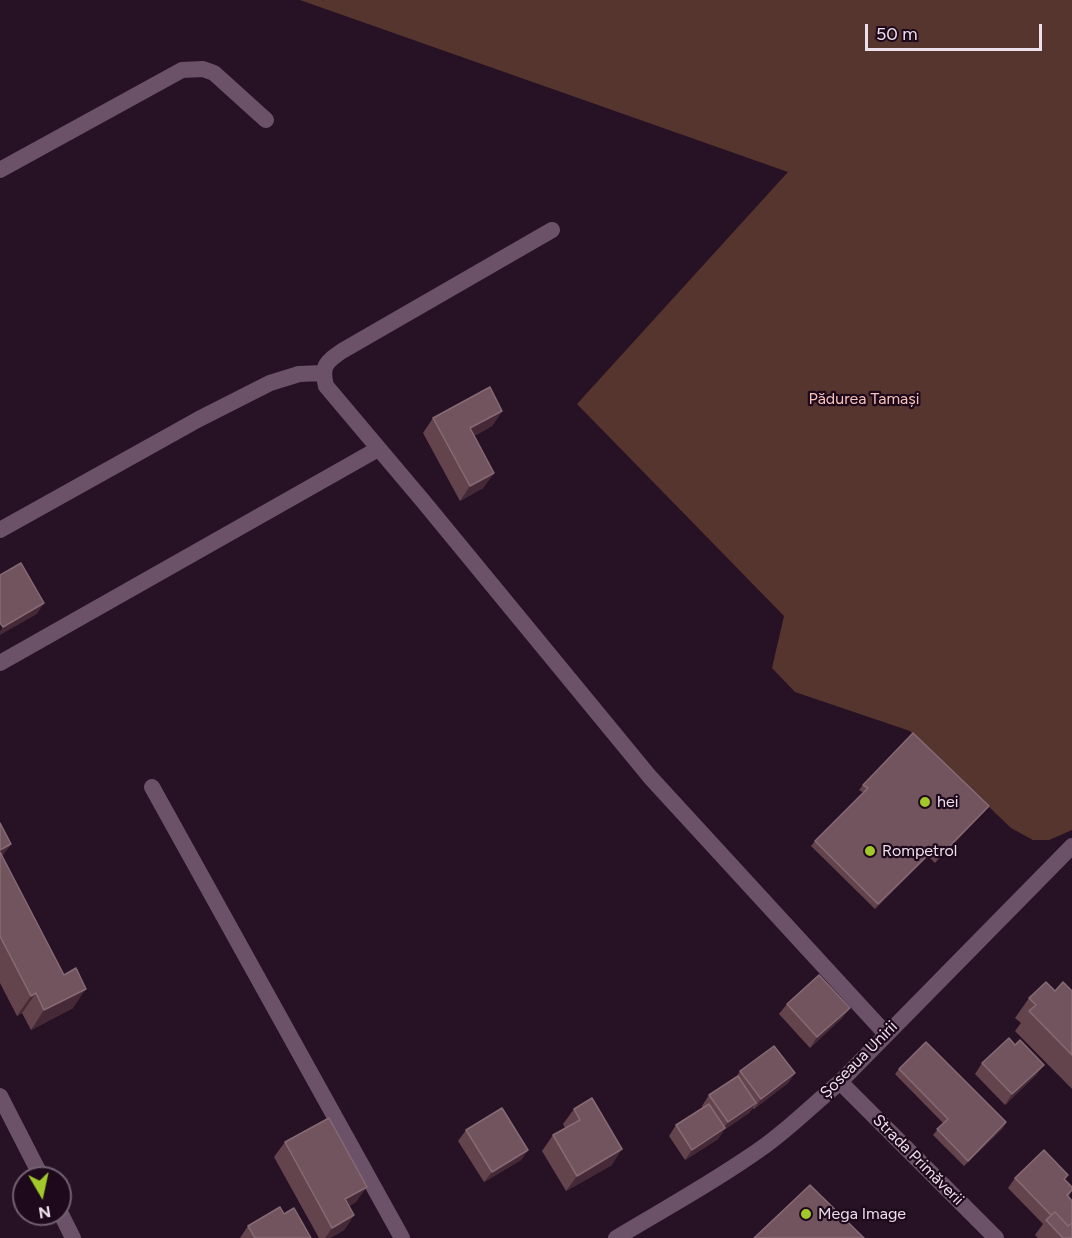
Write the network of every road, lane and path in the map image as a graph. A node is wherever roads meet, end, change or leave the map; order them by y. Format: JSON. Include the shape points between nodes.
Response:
{"nodes":[{"id":1,"x":266,"y":120,"type":"dead end"},
{"id":2,"x":0,"y":170,"type":"edge"},
{"id":3,"x":552,"y":230,"type":"dead end"},
{"id":4,"x":323,"y":373,"type":"junction"},
{"id":5,"x":378,"y":448,"type":"junction"},
{"id":6,"x":0,"y":530,"type":"edge"},
{"id":7,"x":0,"y":663,"type":"edge"},
{"id":8,"x":152,"y":788,"type":"dead end"},
{"id":9,"x":1072,"y":846,"type":"edge"},
{"id":10,"x":886,"y":1034,"type":"junction"},
{"id":11,"x":840,"y":1082,"type":"junction"},
{"id":12,"x":0,"y":1096,"type":"edge"},
{"id":13,"x":36,"y":1166,"type":"edge"},
{"id":14,"x":402,"y":1238,"type":"edge"},
{"id":15,"x":616,"y":1238,"type":"edge"},
{"id":16,"x":996,"y":1238,"type":"edge"}],
"edges":[{"from":1,"to":2,"type":"street","via":[[214,73],[182,70]]},
{"from":3,"to":4,"type":"street","via":[[342,351],[328,361]]},
{"from":4,"to":5,"type":"street","via":[[331,394]]},
{"from":4,"to":6,"type":"street","via":[[299,374],[270,383]]},
{"from":5,"to":7,"type":"street"},
{"from":5,"to":10,"type":"street","via":[[650,777]]},
{"from":8,"to":14,"type":"street"},
{"from":9,"to":10,"type":"street","name":"Șoseaua Unirii"},
{"from":10,"to":11,"type":"street","name":"Șoseaua Unirii"},
{"from":11,"to":15,"type":"street","name":"Șoseaua Unirii","via":[[766,1144]]},
{"from":11,"to":16,"type":"street","name":"Strada Primăverii"},
{"from":12,"to":13,"type":"street"}]}
